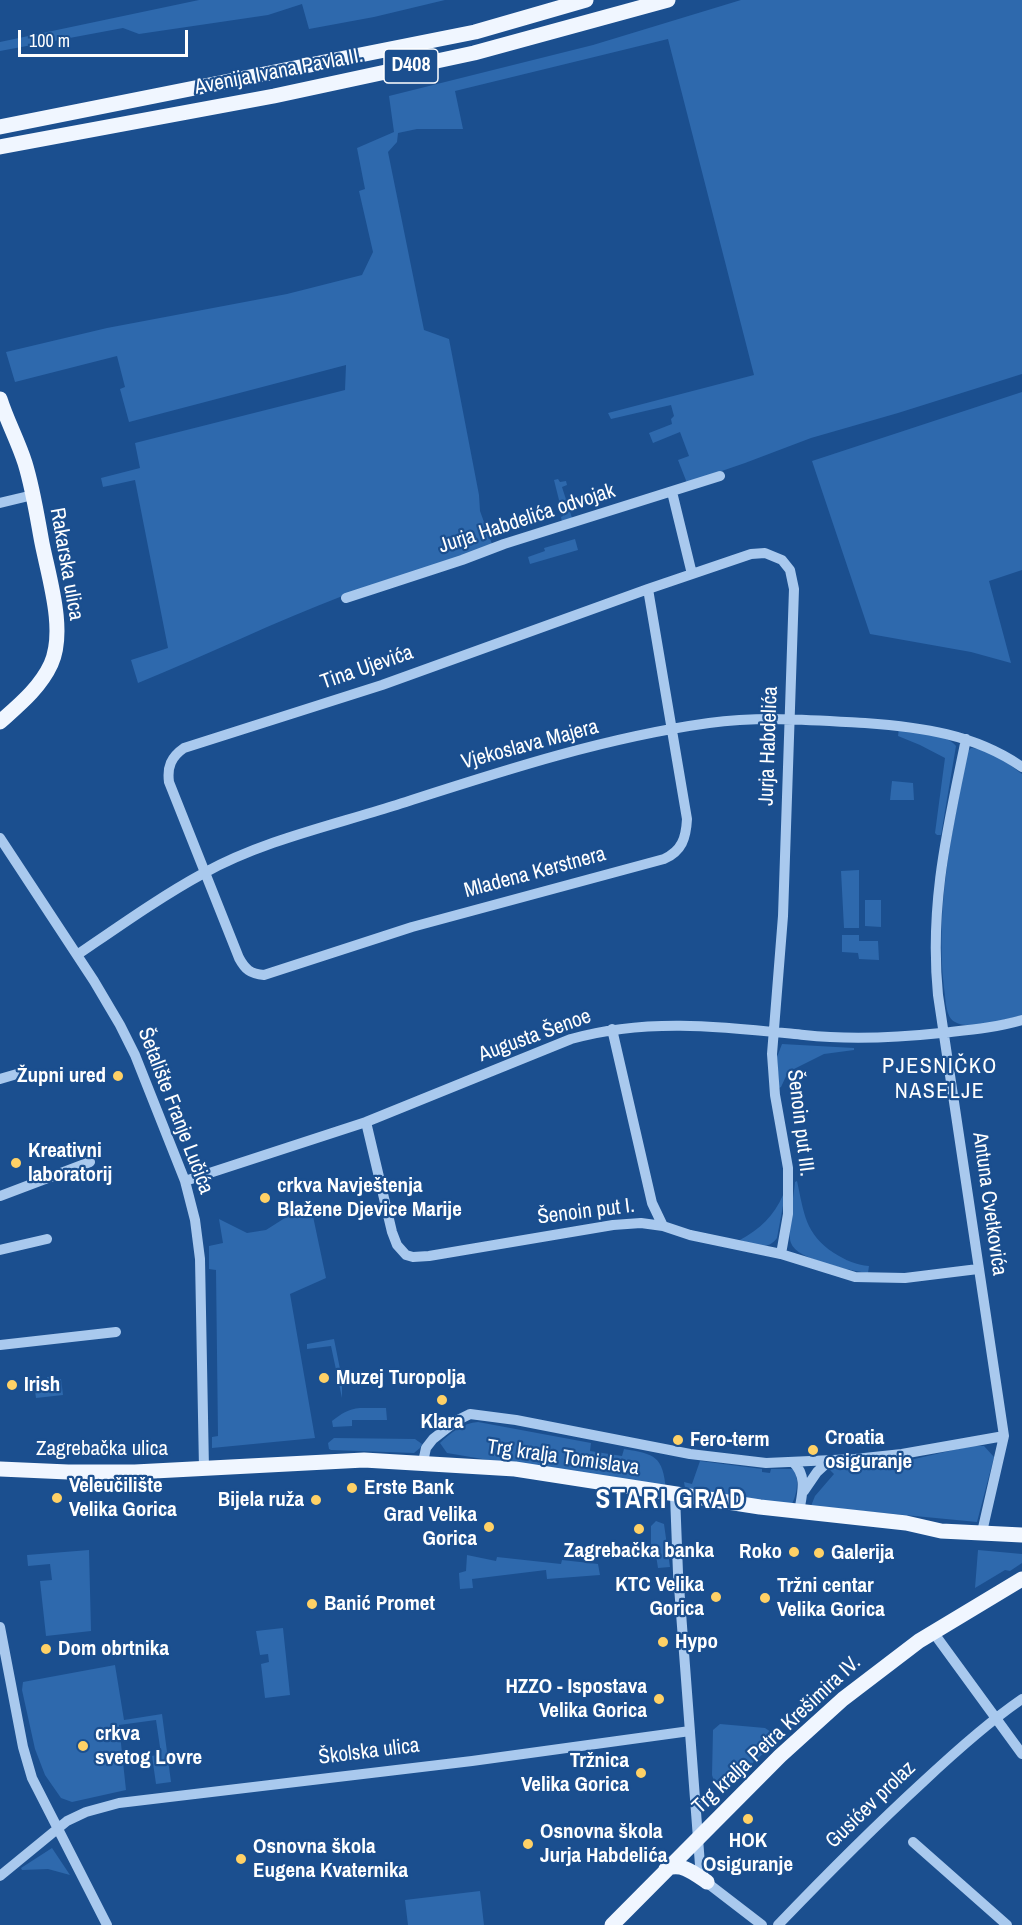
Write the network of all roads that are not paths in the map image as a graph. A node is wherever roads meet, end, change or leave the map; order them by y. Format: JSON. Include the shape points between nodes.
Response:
{"nodes":[{"id":1,"x":586,"y":0,"type":"edge"},
{"id":2,"x":668,"y":0,"type":"edge"},
{"id":3,"x":0,"y":116,"type":"edge"},
{"id":4,"x":24,"y":123,"type":"junction"},
{"id":5,"x":0,"y":127,"type":"edge"},
{"id":6,"x":0,"y":147,"type":"edge"},
{"id":7,"x":0,"y":399,"type":"edge"},
{"id":8,"x":720,"y":476,"type":"dead end"},
{"id":9,"x":672,"y":492,"type":"junction"},
{"id":10,"x":33,"y":495,"type":"junction"},
{"id":11,"x":0,"y":503,"type":"edge"},
{"id":12,"x":692,"y":574,"type":"junction"},
{"id":13,"x":648,"y":589,"type":"junction"},
{"id":14,"x":346,"y":598,"type":"dead end"},
{"id":15,"x":789,"y":719,"type":"junction"},
{"id":16,"x":0,"y":722,"type":"edge"},
{"id":17,"x":672,"y":730,"type":"junction"},
{"id":18,"x":966,"y":739,"type":"junction"},
{"id":19,"x":1022,"y":767,"type":"edge"},
{"id":20,"x":0,"y":838,"type":"edge"},
{"id":21,"x":204,"y":873,"type":"junction"},
{"id":22,"x":77,"y":955,"type":"junction"},
{"id":23,"x":1022,"y":1020,"type":"edge"},
{"id":24,"x":612,"y":1029,"type":"junction"},
{"id":25,"x":773,"y":1032,"type":"junction"},
{"id":26,"x":944,"y":1033,"type":"junction"},
{"id":27,"x":17,"y":1074,"type":"dead end"},
{"id":28,"x":0,"y":1079,"type":"edge"},
{"id":29,"x":366,"y":1122,"type":"junction"},
{"id":30,"x":90,"y":1162,"type":"dead end"},
{"id":31,"x":185,"y":1180,"type":"junction"},
{"id":32,"x":0,"y":1196,"type":"edge"},
{"id":33,"x":663,"y":1226,"type":"junction"},
{"id":34,"x":47,"y":1239,"type":"dead end"},
{"id":35,"x":0,"y":1250,"type":"edge"},
{"id":36,"x":781,"y":1254,"type":"junction"},
{"id":37,"x":978,"y":1269,"type":"junction"},
{"id":38,"x":116,"y":1332,"type":"dead end"},
{"id":39,"x":0,"y":1345,"type":"edge"},
{"id":40,"x":1004,"y":1436,"type":"junction"},
{"id":41,"x":830,"y":1460,"type":"junction"},
{"id":42,"x":423,"y":1462,"type":"junction"},
{"id":43,"x":793,"y":1462,"type":"junction"},
{"id":44,"x":0,"y":1469,"type":"edge"},
{"id":45,"x":204,"y":1469,"type":"junction"},
{"id":46,"x":803,"y":1494,"type":"junction"},
{"id":47,"x":675,"y":1495,"type":"junction"},
{"id":48,"x":799,"y":1512,"type":"junction"},
{"id":49,"x":982,"y":1532,"type":"junction"},
{"id":50,"x":1022,"y":1535,"type":"edge"},
{"id":51,"x":1022,"y":1579,"type":"edge"},
{"id":52,"x":0,"y":1627,"type":"edge"},
{"id":53,"x":933,"y":1632,"type":"junction"},
{"id":54,"x":1022,"y":1699,"type":"edge"},
{"id":55,"x":996,"y":1718,"type":"junction"},
{"id":56,"x":690,"y":1731,"type":"junction"},
{"id":57,"x":1022,"y":1754,"type":"edge"},
{"id":58,"x":58,"y":1828,"type":"junction"},
{"id":59,"x":698,"y":1837,"type":"junction"},
{"id":60,"x":912,"y":1842,"type":"dead end"},
{"id":61,"x":666,"y":1869,"type":"junction"},
{"id":62,"x":0,"y":1876,"type":"edge"},
{"id":63,"x":707,"y":1882,"type":"junction"},
{"id":64,"x":107,"y":1925,"type":"edge"},
{"id":65,"x":612,"y":1925,"type":"edge"},
{"id":66,"x":762,"y":1925,"type":"edge"},
{"id":67,"x":778,"y":1925,"type":"edge"},
{"id":68,"x":1007,"y":1925,"type":"edge"}],
"edges":[{"from":1,"to":4,"type":"main road","name":"Avenija Ivana Pavla II.","number":"D408","via":[[475,32]]},
{"from":2,"to":6,"type":"main road","name":"Avenija Ivana Pavla II.","number":"D408","via":[[474,53],[274,96]]},
{"from":3,"to":4,"type":"main road"},
{"from":4,"to":5,"type":"main road","name":"Avenija Ivana Pavla II.","number":"D408"},
{"from":7,"to":10,"type":"main road","name":"Rakarska ulica"},
{"from":8,"to":9,"type":"street","name":"Jurja Habdelića odvojak"},
{"from":9,"to":12,"type":"street"},
{"from":9,"to":14,"type":"street","name":"Jurja Habdelića odvojak"},
{"from":10,"to":11,"type":"street"},
{"from":10,"to":16,"type":"main road","name":"Rakarska ulica","via":[[57,640],[51,664],[40,682]]},
{"from":12,"to":13,"type":"street","name":"Tina Ujevića"},
{"from":12,"to":15,"type":"street","name":"Jurja Habdelića","via":[[758,553],[776,556],[786,564],[794,589]]},
{"from":13,"to":17,"type":"street","name":"Mladena Kerstnera"},
{"from":13,"to":21,"type":"street","name":"Tina Ujevića","via":[[382,685],[184,748],[175,754],[169,782]]},
{"from":15,"to":17,"type":"street","name":"Vjekoslava Majera","via":[[711,723]]},
{"from":15,"to":18,"type":"street","name":"Vjekoslava Majera","via":[[894,725]]},
{"from":15,"to":25,"type":"street","name":"Jurja Habdelića","via":[[783,916]]},
{"from":17,"to":21,"type":"street","name":"Vjekoslava Majera","via":[[463,784],[260,848]]},
{"from":17,"to":21,"type":"street","name":"Mladena Kerstnera","via":[[687,834],[674,855],[664,859],[423,924],[264,975],[243,966]]},
{"from":18,"to":19,"type":"street","name":"Vjekoslava Majera"},
{"from":18,"to":26,"type":"street","name":"Antuna Cvetkovića","via":[[941,859],[937,902],[936,976]]},
{"from":20,"to":22,"type":"street","name":"Šetalište Franje Lučića"},
{"from":21,"to":22,"type":"street","name":"Vjekoslava Majera"},
{"from":22,"to":31,"type":"street","name":"Šetalište Franje Lučića","via":[[135,1055]]},
{"from":23,"to":26,"type":"street","name":"Augusta Šenoe"},
{"from":24,"to":25,"type":"street","name":"Augusta Šenoe","via":[[682,1025]]},
{"from":24,"to":29,"type":"street","name":"Augusta Šenoe","via":[[571,1039]]},
{"from":24,"to":33,"type":"street","via":[[652,1203]]},
{"from":25,"to":26,"type":"street","name":"Augusta Šenoe","via":[[856,1039]]},
{"from":25,"to":36,"type":"street","name":"Šenoin put III.","via":[[775,1095],[788,1168],[788,1214]]},
{"from":26,"to":37,"type":"street","name":"Antuna Cvetkovića"},
{"from":27,"to":28,"type":"street"},
{"from":29,"to":31,"type":"street","name":"Augusta Šenoe"},
{"from":29,"to":33,"type":"street","name":"Šenoin put I.","via":[[392,1232],[406,1255],[429,1256],[627,1224]]},
{"from":30,"to":32,"type":"street"},
{"from":31,"to":45,"type":"street","name":"Šetalište Franje Lučića","via":[[200,1259]]},
{"from":33,"to":36,"type":"street","name":"Šenoin put I."},
{"from":34,"to":35,"type":"street"},
{"from":36,"to":37,"type":"street","name":"Šenoin put I.","via":[[840,1273],[872,1278]]},
{"from":37,"to":40,"type":"street","name":"Antuna Cvetkovića"},
{"from":38,"to":39,"type":"street"},
{"from":40,"to":41,"type":"street","name":"Trg kralja Tomislava","via":[[902,1454]]},
{"from":40,"to":49,"type":"street","name":"Antuna Cvetkovića"},
{"from":41,"to":43,"type":"street","name":"Trg kralja Tomislava"},
{"from":41,"to":46,"type":"street"},
{"from":42,"to":43,"type":"street","name":"Trg kralja Tomislava","via":[[433,1439],[463,1416],[480,1414],[690,1454],[766,1463]]},
{"from":42,"to":45,"type":"main road","name":"Trg kralja Tomislava","via":[[322,1461]]},
{"from":42,"to":47,"type":"main road","name":"Trg kralja Tomislava","via":[[515,1469]]},
{"from":43,"to":46,"type":"street","via":[[802,1475]]},
{"from":44,"to":45,"type":"main road","name":"Zagrebačka ulica"},
{"from":46,"to":48,"type":"street"},
{"from":47,"to":48,"type":"main road","name":"Trg kralja Tomislava"},
{"from":47,"to":56,"type":"street","name":"Trg kralja Petra Krešimira IV."},
{"from":48,"to":49,"type":"main road","name":"Trg kralja Tomislava","via":[[906,1523],[941,1531]]},
{"from":49,"to":50,"type":"main road","name":"Trg kralja Tomislava"},
{"from":51,"to":53,"type":"main road","name":"Trg kralja Petra Krešimira IV."},
{"from":52,"to":58,"type":"street","via":[[27,1764]]},
{"from":53,"to":55,"type":"street"},
{"from":53,"to":59,"type":"main road","name":"Trg kralja Petra Krešimira IV.","via":[[836,1705]]},
{"from":54,"to":55,"type":"street","name":"Gusićev prolaz"},
{"from":55,"to":57,"type":"street"},
{"from":55,"to":67,"type":"street","name":"Gusićev prolaz","via":[[892,1810]]},
{"from":56,"to":58,"type":"street","name":"Školska ulica","via":[[127,1801],[86,1812]]},
{"from":56,"to":59,"type":"street","name":"Trg kralja Petra Krešimira IV."},
{"from":58,"to":62,"type":"street","name":"Školska ulica"},
{"from":58,"to":64,"type":"street"},
{"from":59,"to":61,"type":"main road"},
{"from":59,"to":63,"type":"street","via":[[700,1865]]},
{"from":60,"to":68,"type":"street"},
{"from":61,"to":63,"type":"main road","via":[[681,1866]]},
{"from":61,"to":65,"type":"main road"},
{"from":63,"to":66,"type":"street"}]}
